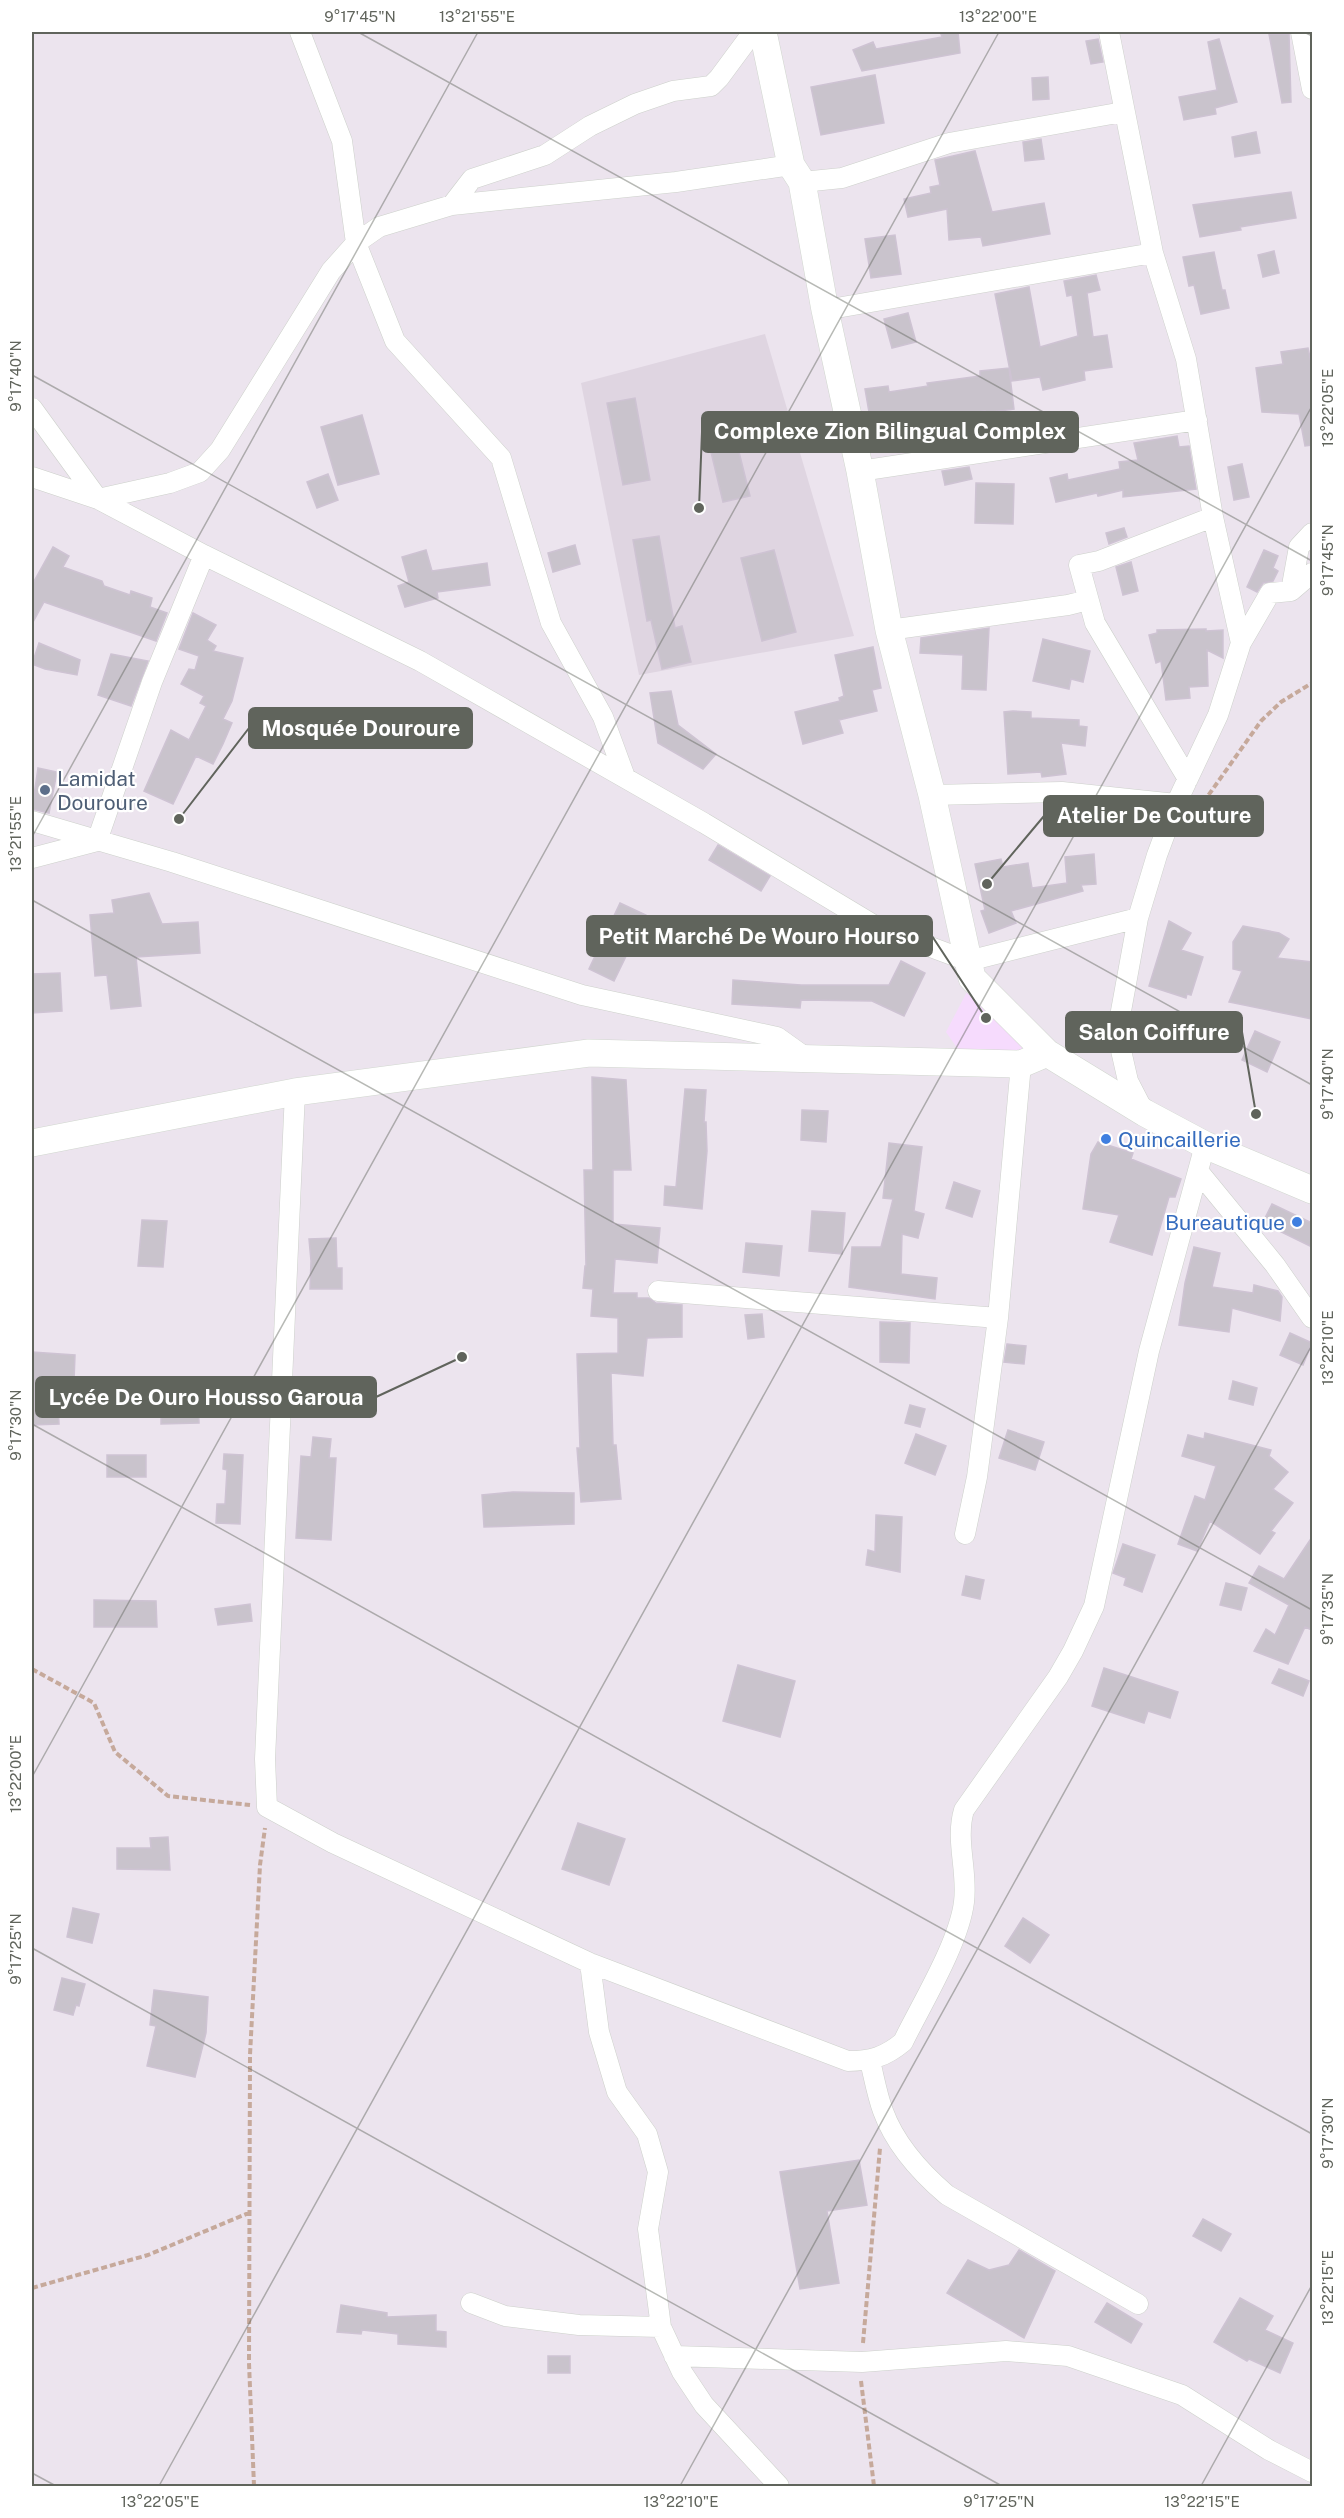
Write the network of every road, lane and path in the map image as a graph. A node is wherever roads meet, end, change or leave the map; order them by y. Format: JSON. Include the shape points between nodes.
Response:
{"nodes":[{"id":1,"x":300,"y":32,"type":"edge"},
{"id":2,"x":749,"y":32,"type":"edge"},
{"id":3,"x":763,"y":32,"type":"edge"},
{"id":4,"x":1109,"y":32,"type":"edge"},
{"id":5,"x":1301,"y":32,"type":"edge"},
{"id":6,"x":1312,"y":89,"type":"edge"},
{"id":7,"x":1124,"y":112,"type":"junction"},
{"id":8,"x":797,"y":174,"type":"junction"},
{"id":9,"x":452,"y":205,"type":"junction"},
{"id":10,"x":356,"y":243,"type":"junction"},
{"id":11,"x":1153,"y":253,"type":"junction"},
{"id":12,"x":825,"y":310,"type":"junction"},
{"id":13,"x":32,"y":408,"type":"edge"},
{"id":14,"x":1197,"y":420,"type":"junction"},
{"id":15,"x":860,"y":471,"type":"junction"},
{"id":16,"x":32,"y":477,"type":"edge"},
{"id":17,"x":98,"y":499,"type":"junction"},
{"id":18,"x":1213,"y":517,"type":"junction"},
{"id":19,"x":1312,"y":533,"type":"edge"},
{"id":20,"x":204,"y":555,"type":"junction"},
{"id":21,"x":1312,"y":573,"type":"edge"},
{"id":22,"x":1291,"y":591,"type":"junction"},
{"id":23,"x":1088,"y":600,"type":"junction"},
{"id":24,"x":889,"y":630,"type":"junction"},
{"id":25,"x":1241,"y":642,"type":"junction"},
{"id":26,"x":1312,"y":683,"type":"edge"},
{"id":27,"x":625,"y":777,"type":"junction"},
{"id":28,"x":1188,"y":779,"type":"junction"},
{"id":29,"x":932,"y":795,"type":"junction"},
{"id":30,"x":1176,"y":804,"type":"junction"},
{"id":31,"x":32,"y":821,"type":"edge"},
{"id":32,"x":1188,"y":822,"type":"dead end"},
{"id":33,"x":97,"y":841,"type":"junction"},
{"id":34,"x":32,"y":858,"type":"edge"},
{"id":35,"x":1138,"y":918,"type":"junction"},
{"id":36,"x":968,"y":961,"type":"junction"},
{"id":37,"x":1047,"y":1053,"type":"junction"},
{"id":38,"x":805,"y":1057,"type":"junction"},
{"id":39,"x":1021,"y":1064,"type":"junction"},
{"id":40,"x":296,"y":1092,"type":"junction"},
{"id":41,"x":1145,"y":1113,"type":"junction"},
{"id":42,"x":32,"y":1143,"type":"edge"},
{"id":43,"x":1205,"y":1144,"type":"junction"},
{"id":44,"x":1198,"y":1171,"type":"junction"},
{"id":45,"x":1312,"y":1190,"type":"edge"},
{"id":46,"x":658,"y":1291,"type":"dead end"},
{"id":47,"x":998,"y":1318,"type":"junction"},
{"id":48,"x":1312,"y":1318,"type":"edge"},
{"id":49,"x":965,"y":1534,"type":"dead end"},
{"id":50,"x":32,"y":1669,"type":"edge"},
{"id":51,"x":267,"y":1808,"type":"junction"},
{"id":52,"x":590,"y":1963,"type":"junction"},
{"id":53,"x":870,"y":2061,"type":"junction"},
{"id":54,"x":880,"y":2147,"type":"dead end"},
{"id":55,"x":251,"y":2212,"type":"junction"},
{"id":56,"x":32,"y":2288,"type":"edge"},
{"id":57,"x":471,"y":2303,"type":"dead end"},
{"id":58,"x":1138,"y":2304,"type":"dead end"},
{"id":59,"x":661,"y":2327,"type":"junction"},
{"id":60,"x":674,"y":2356,"type":"junction"},
{"id":61,"x":862,"y":2362,"type":"junction"},
{"id":62,"x":1312,"y":2472,"type":"edge"},
{"id":63,"x":254,"y":2487,"type":"edge"},
{"id":64,"x":779,"y":2487,"type":"edge"},
{"id":65,"x":874,"y":2487,"type":"edge"}],
"edges":[{"from":1,"to":10,"type":"street","via":[[342,141]]},
{"from":2,"to":9,"type":"street","via":[[711,86],[673,91],[635,104],[590,126],[545,155],[472,179]]},
{"from":3,"to":8,"type":"main road"},
{"from":4,"to":7,"type":"street"},
{"from":5,"to":6,"type":"street"},
{"from":7,"to":8,"type":"street","via":[[949,143],[842,178]]},
{"from":7,"to":11,"type":"street"},
{"from":8,"to":9,"type":"street"},
{"from":8,"to":12,"type":"main road"},
{"from":9,"to":10,"type":"street","via":[[378,227]]},
{"from":10,"to":17,"type":"street","via":[[331,271],[220,450],[200,472]]},
{"from":10,"to":27,"type":"street","via":[[395,341],[501,458],[551,623],[603,717]]},
{"from":11,"to":12,"type":"street"},
{"from":11,"to":14,"type":"street","via":[[1186,359]]},
{"from":12,"to":15,"type":"main road"},
{"from":13,"to":17,"type":"street"},
{"from":14,"to":15,"type":"street"},
{"from":14,"to":18,"type":"street"},
{"from":15,"to":24,"type":"main road"},
{"from":16,"to":17,"type":"street"},
{"from":17,"to":20,"type":"street"},
{"from":18,"to":23,"type":"street","via":[[1079,565]]},
{"from":18,"to":25,"type":"street"},
{"from":19,"to":22,"type":"street","via":[[1299,547]]},
{"from":20,"to":27,"type":"street","via":[[420,661]]},
{"from":20,"to":33,"type":"street","via":[[152,682]]},
{"from":21,"to":22,"type":"street"},
{"from":22,"to":25,"type":"street","via":[[1270,593]]},
{"from":23,"to":24,"type":"street"},
{"from":23,"to":28,"type":"street","via":[[1095,623]]},
{"from":24,"to":29,"type":"main road"},
{"from":25,"to":28,"type":"street","via":[[1218,714]]},
{"from":26,"to":32,"type":"path","via":[[1261,720]]},
{"from":27,"to":36,"type":"street","via":[[877,927]]},
{"from":28,"to":30,"type":"street"},
{"from":29,"to":30,"type":"street","via":[[1062,792]]},
{"from":29,"to":36,"type":"main road"},
{"from":30,"to":35,"type":"street"},
{"from":31,"to":33,"type":"street"},
{"from":33,"to":34,"type":"street"},
{"from":33,"to":38,"type":"street","via":[[582,995],[777,1037]]},
{"from":35,"to":36,"type":"street"},
{"from":35,"to":41,"type":"street","via":[[1121,1011],[1120,1046],[1128,1081]]},
{"from":36,"to":37,"type":"main road","via":[[972,978]]},
{"from":37,"to":39,"type":"main road"},
{"from":37,"to":41,"type":"main road"},
{"from":38,"to":39,"type":"main road"},
{"from":38,"to":40,"type":"main road","via":[[589,1053]]},
{"from":39,"to":47,"type":"street"},
{"from":40,"to":42,"type":"main road"},
{"from":40,"to":51,"type":"street","via":[[265,1759]]},
{"from":41,"to":43,"type":"main road"},
{"from":43,"to":44,"type":"street"},
{"from":43,"to":45,"type":"main road"},
{"from":44,"to":48,"type":"street","via":[[1275,1265]]},
{"from":44,"to":53,"type":"street","via":[[1149,1351],[1094,1606],[1058,1677],[964,1810],[960,1825],[965,1900],[959,1928],[903,2042],[889,2054]]},
{"from":46,"to":47,"type":"street"},
{"from":47,"to":49,"type":"street","via":[[977,1478]]},
{"from":50,"to":51,"type":"path","via":[[94,1703],[115,1752],[168,1796]]},
{"from":51,"to":52,"type":"street","via":[[333,1843]]},
{"from":51,"to":55,"type":"path","via":[[260,1865],[250,2055]]},
{"from":52,"to":53,"type":"street","via":[[848,2061]]},
{"from":52,"to":59,"type":"street","via":[[598,2032],[617,2092],[647,2134],[658,2172],[648,2229]]},
{"from":53,"to":58,"type":"street","via":[[883,2111],[910,2158],[929,2180],[947,2195]]},
{"from":54,"to":61,"type":"path"},
{"from":55,"to":56,"type":"path","via":[[148,2255]]},
{"from":55,"to":63,"type":"path","via":[[249,2363]]},
{"from":57,"to":59,"type":"street","via":[[504,2316],[579,2325]]},
{"from":59,"to":60,"type":"street"},
{"from":60,"to":61,"type":"street"},
{"from":60,"to":64,"type":"street","via":[[704,2405]]},
{"from":61,"to":62,"type":"street","via":[[1006,2351],[1068,2356],[1182,2395]]},
{"from":61,"to":65,"type":"path","via":[[861,2388]]}]}
